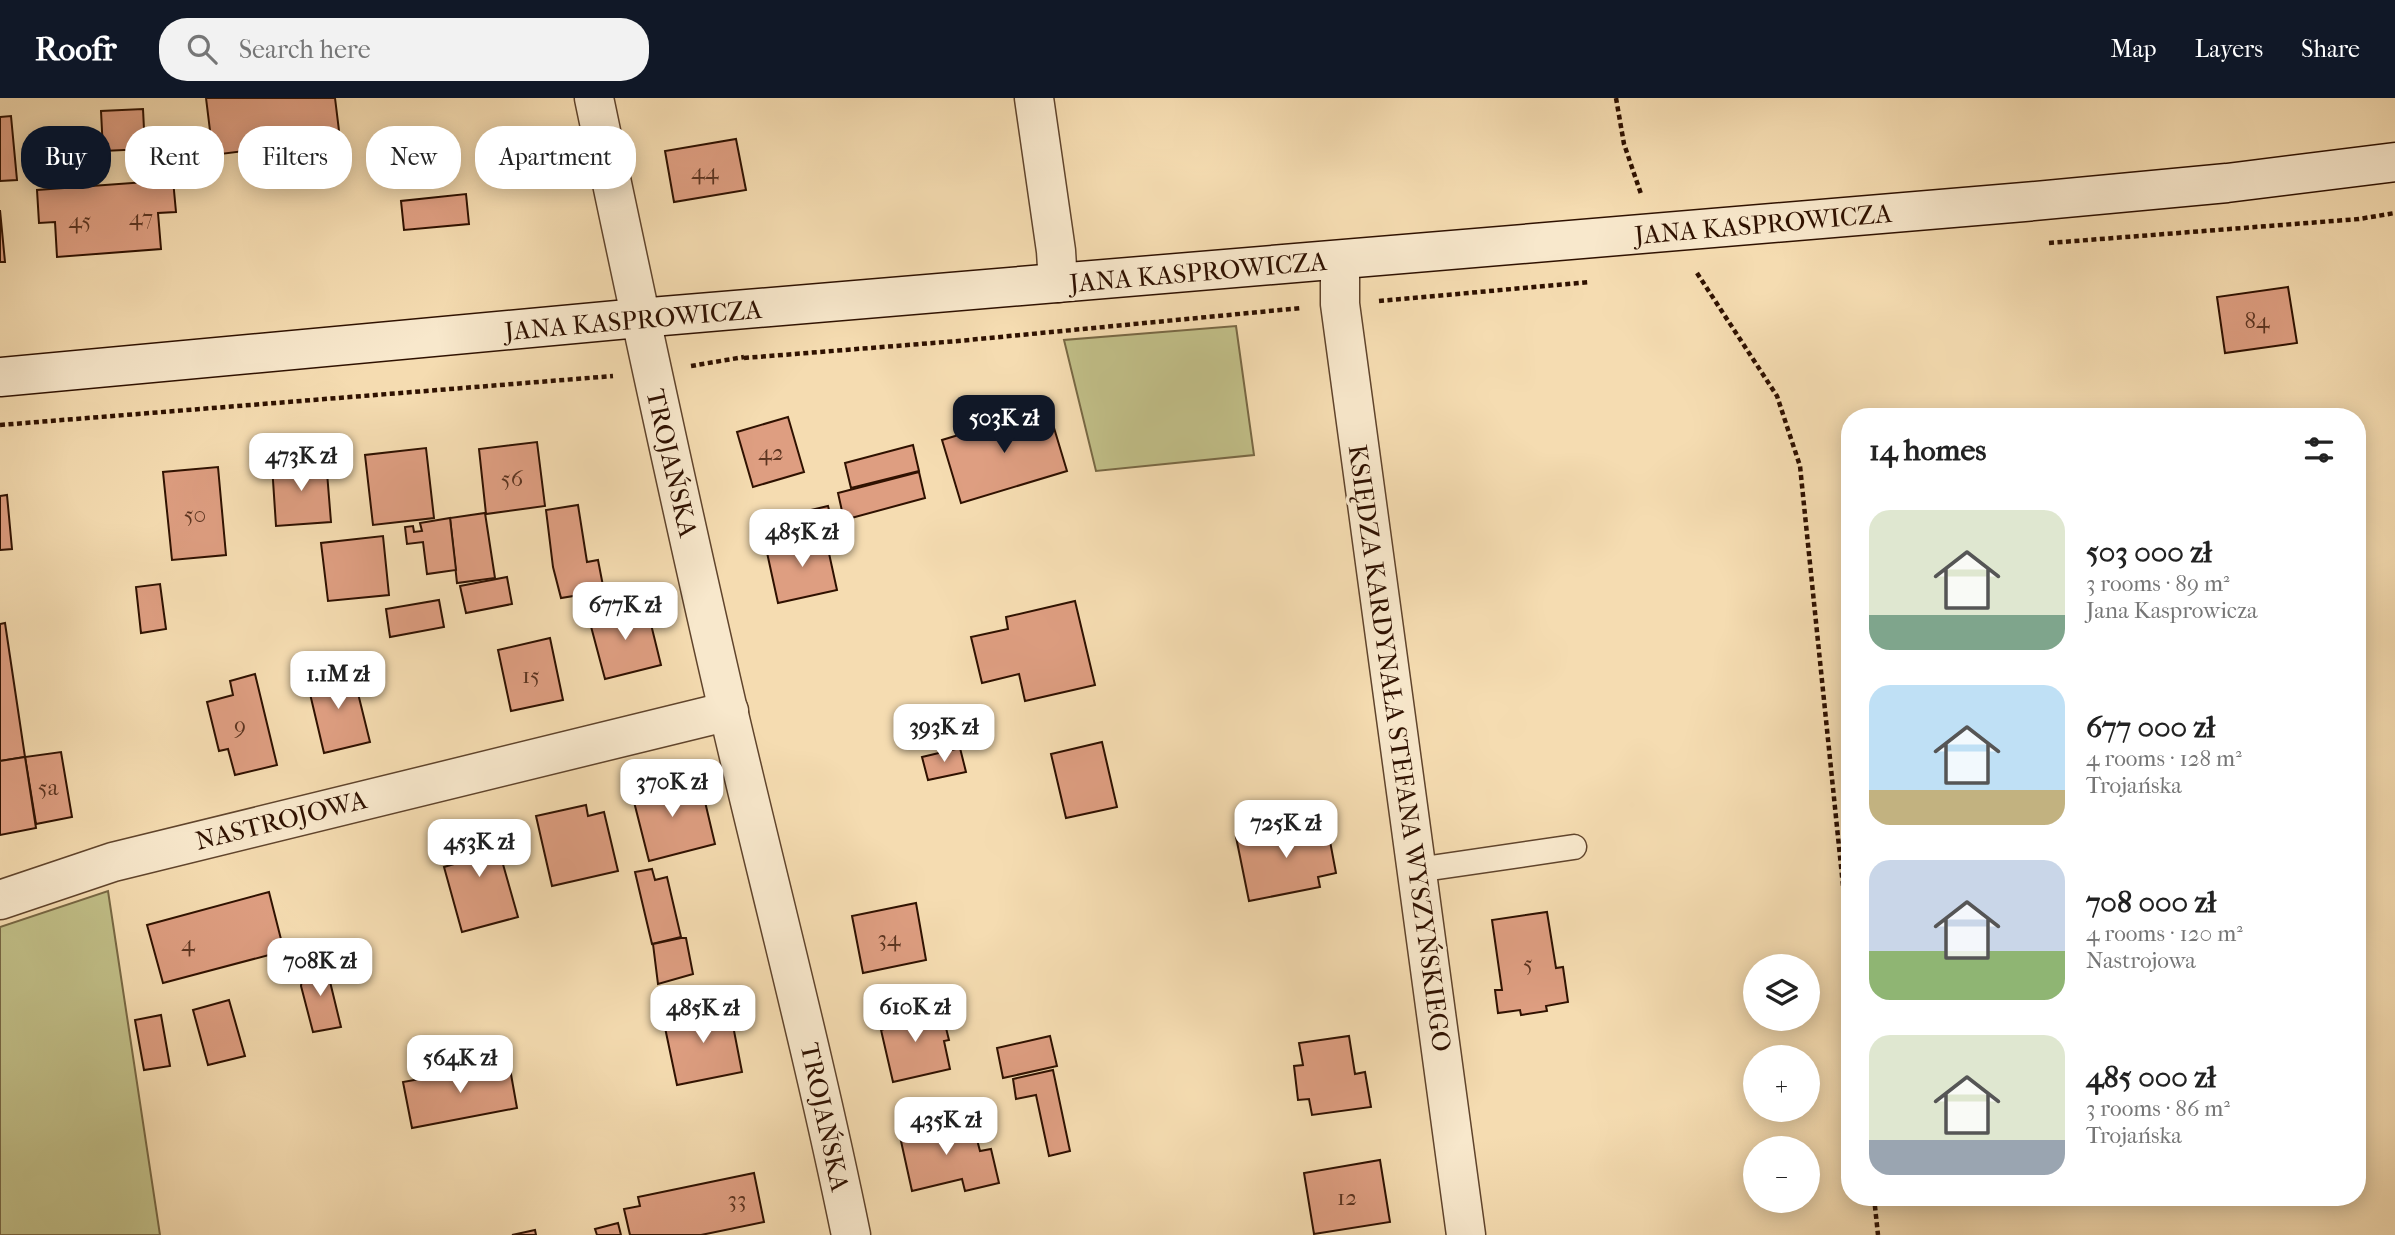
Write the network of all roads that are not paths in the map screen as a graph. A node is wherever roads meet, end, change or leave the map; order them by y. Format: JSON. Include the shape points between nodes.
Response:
{"nodes":[{"id":1,"x":594,"y":98,"type":"edge"},
{"id":2,"x":1034,"y":98,"type":"edge"},
{"id":3,"x":2395,"y":162,"type":"edge"},
{"id":4,"x":1340,"y":260,"type":"junction"},
{"id":5,"x":1058,"y":283,"type":"junction"},
{"id":6,"x":639,"y":318,"type":"junction"},
{"id":7,"x":0,"y":377,"type":"edge"},
{"id":8,"x":729,"y":711,"type":"junction"},
{"id":9,"x":1574,"y":847,"type":"dead end"},
{"id":10,"x":1417,"y":870,"type":"junction"},
{"id":11,"x":0,"y":900,"type":"edge"},
{"id":12,"x":851,"y":1235,"type":"edge"},
{"id":13,"x":1466,"y":1235,"type":"edge"}],
"edges":[{"from":1,"to":6,"type":"street","name":"TROJAŃSKA"},
{"from":2,"to":5,"type":"street"},
{"from":3,"to":4,"type":"street","name":"JANA KASPROWICZA","via":[[2051,200]]},
{"from":4,"to":5,"type":"street","name":"JANA KASPROWICZA"},
{"from":4,"to":10,"type":"street","name":"KSIĘDZA KARDYNAŁA STEFANA WYSZYŃSKIEGO","via":[[1340,304]]},
{"from":5,"to":6,"type":"street","name":"JANA KASPROWICZA"},
{"from":6,"to":7,"type":"street","name":"JANA KASPROWICZA"},
{"from":6,"to":8,"type":"street","name":"TROJAŃSKA"},
{"from":8,"to":11,"type":"street","name":"NASTROJOWA","via":[[113,862]]},
{"from":8,"to":12,"type":"street","name":"TROJAŃSKA","via":[[824,1101]]},
{"from":9,"to":10,"type":"lane"},
{"from":10,"to":13,"type":"street","name":"KSIĘDZA KARDYNAŁA STEFANA WYSZYŃSKIEGO"}]}
